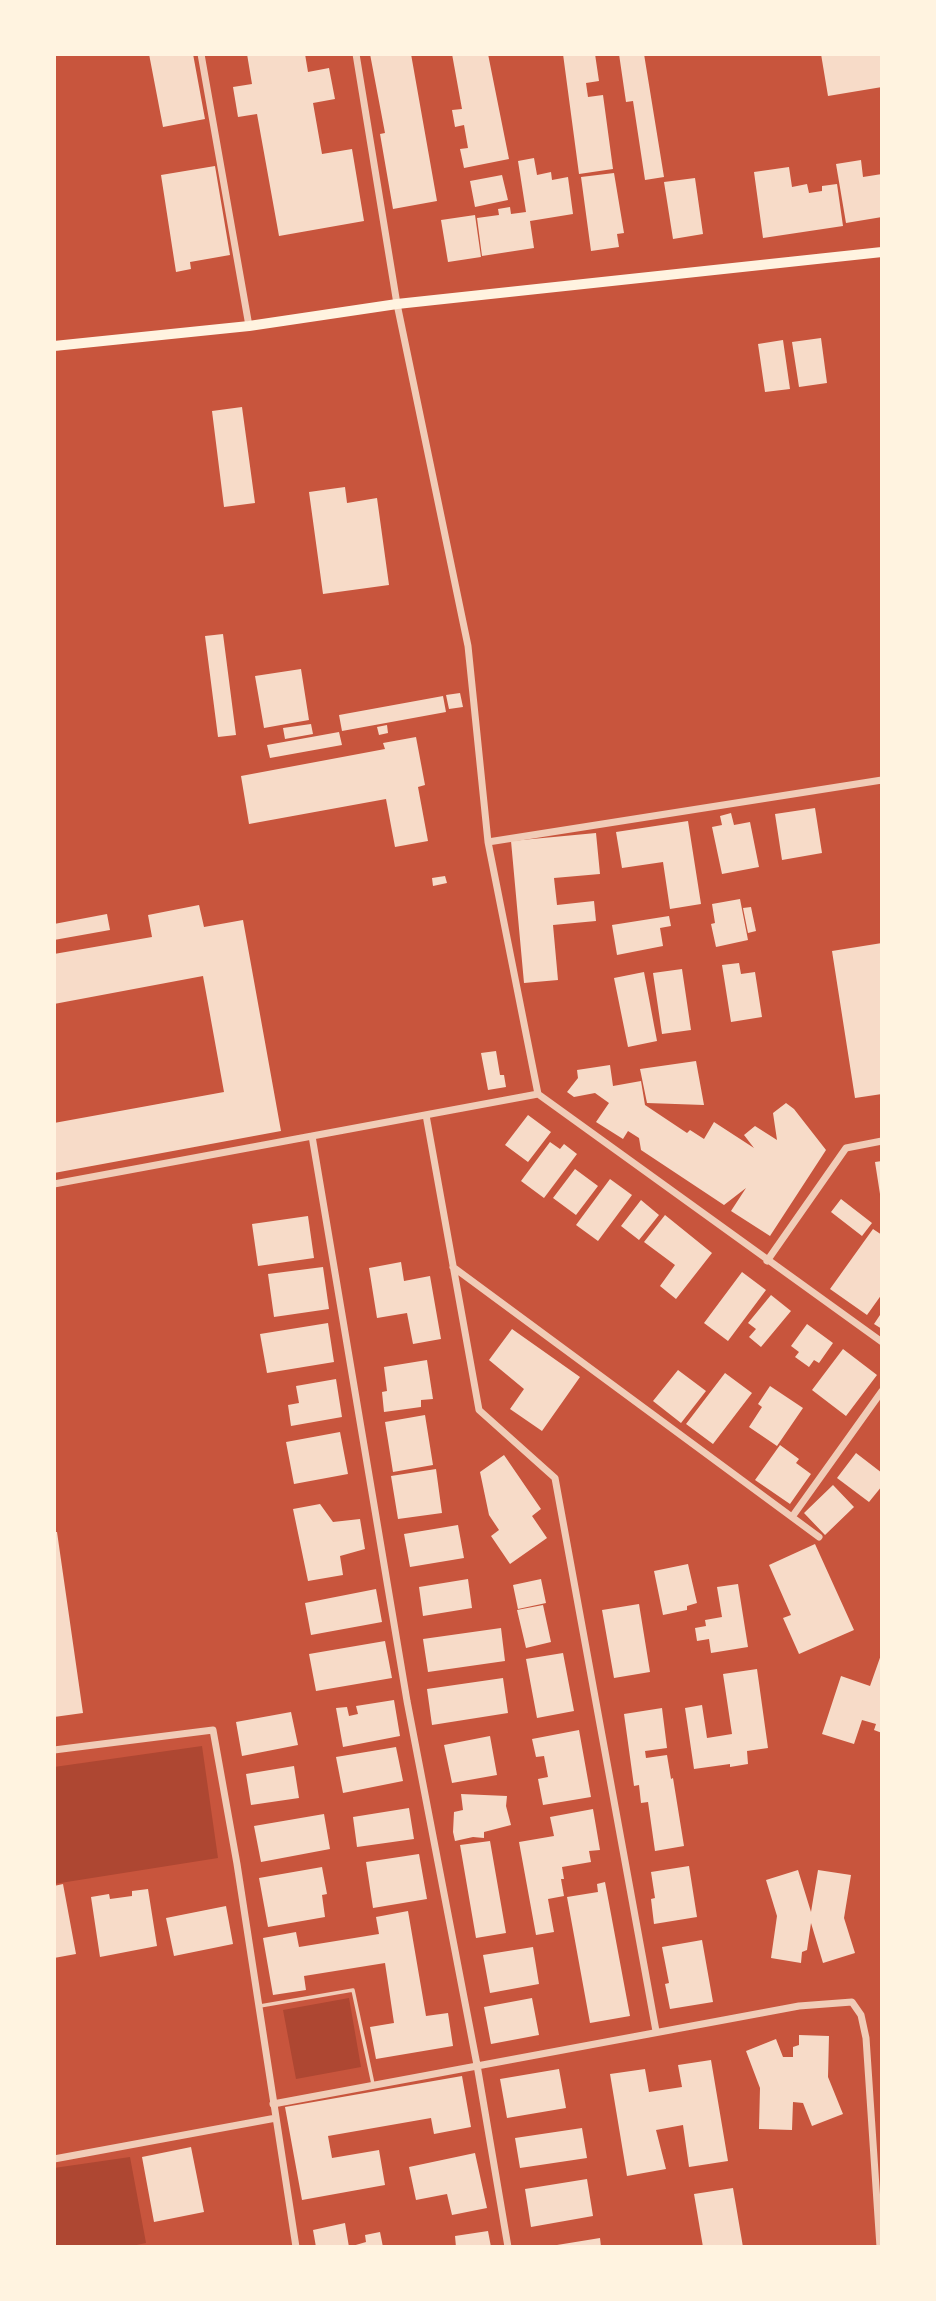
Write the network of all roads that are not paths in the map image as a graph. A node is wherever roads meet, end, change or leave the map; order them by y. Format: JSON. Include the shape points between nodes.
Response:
{"nodes":[{"id":1,"x":201,"y":54,"type":"edge"},
{"id":2,"x":356,"y":54,"type":"edge"},
{"id":3,"x":882,"y":252,"type":"edge"},
{"id":4,"x":397,"y":304,"type":"junction"},
{"id":5,"x":249,"y":326,"type":"junction"},
{"id":6,"x":54,"y":346,"type":"edge"},
{"id":7,"x":882,"y":780,"type":"edge"},
{"id":8,"x":488,"y":842,"type":"junction"},
{"id":9,"x":538,"y":1094,"type":"junction"},
{"id":10,"x":426,"y":1115,"type":"junction"},
{"id":11,"x":312,"y":1136,"type":"junction"},
{"id":12,"x":882,"y":1141,"type":"edge"},
{"id":13,"x":54,"y":1184,"type":"edge"},
{"id":14,"x":767,"y":1261,"type":"junction"},
{"id":15,"x":453,"y":1267,"type":"junction"},
{"id":16,"x":882,"y":1342,"type":"edge"},
{"id":17,"x":882,"y":1391,"type":"edge"},
{"id":18,"x":792,"y":1517,"type":"junction"},
{"id":19,"x":819,"y":1537,"type":"dead end"},
{"id":20,"x":54,"y":1750,"type":"edge"},
{"id":21,"x":258,"y":2007,"type":"junction"},
{"id":22,"x":656,"y":2031,"type":"junction"},
{"id":23,"x":477,"y":2065,"type":"junction"},
{"id":24,"x":373,"y":2084,"type":"junction"},
{"id":25,"x":273,"y":2104,"type":"junction"},
{"id":26,"x":276,"y":2118,"type":"junction"},
{"id":27,"x":54,"y":2159,"type":"edge"},
{"id":28,"x":296,"y":2247,"type":"edge"},
{"id":29,"x":508,"y":2247,"type":"edge"},
{"id":30,"x":880,"y":2247,"type":"edge"}],
"edges":[{"from":1,"to":5,"type":"street"},
{"from":2,"to":4,"type":"street"},
{"from":3,"to":4,"type":"main road"},
{"from":4,"to":5,"type":"main road"},
{"from":4,"to":8,"type":"street","via":[[467,646]]},
{"from":5,"to":6,"type":"main road"},
{"from":7,"to":8,"type":"street"},
{"from":8,"to":9,"type":"street"},
{"from":9,"to":10,"type":"street"},
{"from":9,"to":14,"type":"street"},
{"from":10,"to":11,"type":"street"},
{"from":10,"to":15,"type":"street"},
{"from":11,"to":13,"type":"street"},
{"from":11,"to":23,"type":"street","via":[[405,1687]]},
{"from":12,"to":14,"type":"street","via":[[846,1148]]},
{"from":14,"to":16,"type":"street"},
{"from":15,"to":18,"type":"street"},
{"from":15,"to":22,"type":"street","via":[[479,1410],[555,1478]]},
{"from":17,"to":18,"type":"street"},
{"from":18,"to":19,"type":"street"},
{"from":20,"to":21,"type":"street","via":[[213,1731]]},
{"from":21,"to":24,"type":"lane","via":[[354,1990]]},
{"from":21,"to":25,"type":"street"},
{"from":22,"to":23,"type":"street"},
{"from":22,"to":30,"type":"street","via":[[799,2006],[852,2002],[861,2015],[866,2038]]},
{"from":23,"to":24,"type":"street"},
{"from":23,"to":29,"type":"street"},
{"from":24,"to":25,"type":"street"},
{"from":25,"to":26,"type":"street"},
{"from":26,"to":27,"type":"street"},
{"from":26,"to":28,"type":"street"}]}
